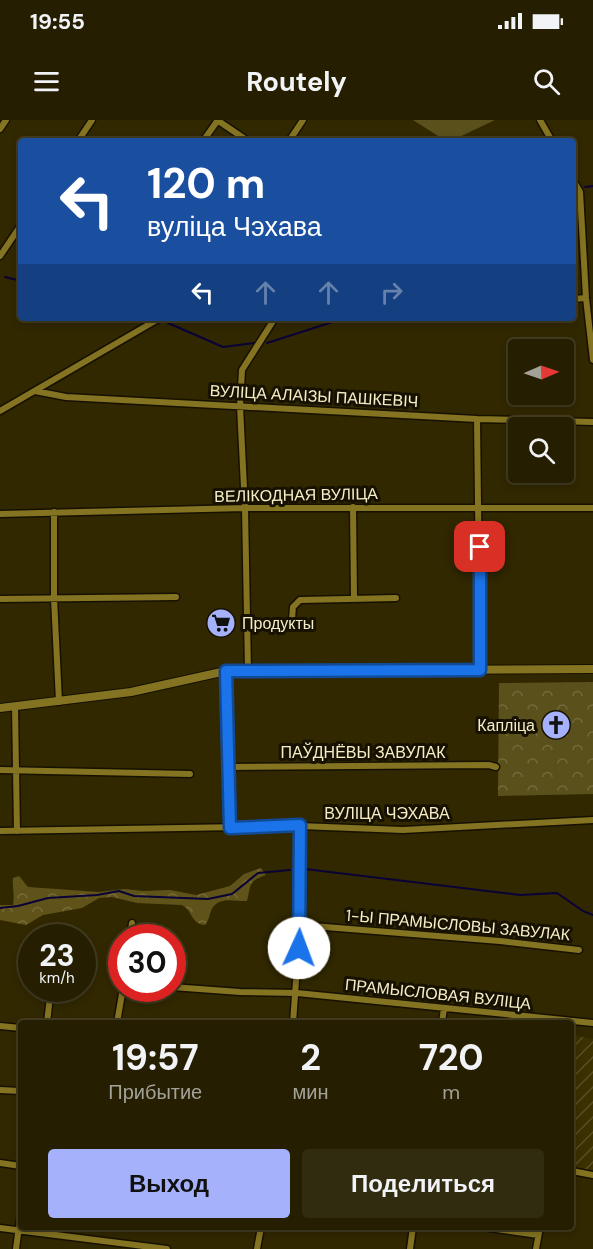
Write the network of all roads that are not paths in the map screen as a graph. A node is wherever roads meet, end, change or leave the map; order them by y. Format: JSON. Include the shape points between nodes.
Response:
{"nodes":[{"id":1,"x":6,"y":120,"type":"edge"},
{"id":2,"x":92,"y":120,"type":"edge"},
{"id":3,"x":218,"y":120,"type":"edge"},
{"id":4,"x":303,"y":120,"type":"edge"},
{"id":5,"x":540,"y":120,"type":"edge"},
{"id":6,"x":0,"y":129,"type":"edge"},
{"id":7,"x":80,"y":138,"type":"edge"},
{"id":8,"x":205,"y":138,"type":"edge"},
{"id":9,"x":244,"y":138,"type":"edge"},
{"id":10,"x":291,"y":138,"type":"edge"},
{"id":11,"x":550,"y":138,"type":"edge"},
{"id":12,"x":576,"y":185,"type":"edge"},
{"id":13,"x":18,"y":229,"type":"edge"},
{"id":14,"x":0,"y":256,"type":"edge"},
{"id":15,"x":586,"y":298,"type":"junction"},
{"id":16,"x":576,"y":299,"type":"edge"},
{"id":17,"x":155,"y":321,"type":"edge"},
{"id":18,"x":273,"y":321,"type":"edge"},
{"id":19,"x":593,"y":360,"type":"edge"},
{"id":20,"x":35,"y":391,"type":"junction"},
{"id":21,"x":240,"y":406,"type":"junction"},
{"id":22,"x":0,"y":411,"type":"edge"},
{"id":23,"x":477,"y":419,"type":"junction"},
{"id":24,"x":593,"y":422,"type":"edge"},
{"id":25,"x":353,"y":507,"type":"junction"},
{"id":26,"x":245,"y":508,"type":"junction"},
{"id":27,"x":480,"y":508,"type":"junction"},
{"id":28,"x":593,"y":508,"type":"edge"},
{"id":29,"x":54,"y":512,"type":"junction"},
{"id":30,"x":0,"y":514,"type":"edge"},
{"id":31,"x":176,"y":597,"type":"dead end"},
{"id":32,"x":54,"y":598,"type":"junction"},
{"id":33,"x":354,"y":598,"type":"junction"},
{"id":34,"x":396,"y":598,"type":"dead end"},
{"id":35,"x":0,"y":599,"type":"edge"},
{"id":36,"x":292,"y":619,"type":"dead end"},
{"id":37,"x":593,"y":669,"type":"edge"},
{"id":38,"x":480,"y":670,"type":"junction"},
{"id":39,"x":226,"y":671,"type":"junction"},
{"id":40,"x":248,"y":671,"type":"junction"},
{"id":41,"x":59,"y":702,"type":"junction"},
{"id":42,"x":15,"y":706,"type":"junction"},
{"id":43,"x":0,"y":708,"type":"edge"},
{"id":44,"x":229,"y":767,"type":"junction"},
{"id":45,"x":496,"y":767,"type":"dead end"},
{"id":46,"x":0,"y":770,"type":"edge"},
{"id":47,"x":17,"y":770,"type":"junction"},
{"id":48,"x":190,"y":774,"type":"dead end"},
{"id":49,"x":593,"y":820,"type":"edge"},
{"id":50,"x":300,"y":825,"type":"junction"},
{"id":51,"x":230,"y":828,"type":"junction"},
{"id":52,"x":0,"y":831,"type":"edge"},
{"id":53,"x":16,"y":831,"type":"junction"},
{"id":54,"x":300,"y":925,"type":"junction"},
{"id":55,"x":579,"y":950,"type":"dead end"},
{"id":56,"x":186,"y":988,"type":"edge"},
{"id":57,"x":297,"y":993,"type":"junction"},
{"id":58,"x":49,"y":1002,"type":"edge"},
{"id":59,"x":121,"y":1002,"type":"edge"},
{"id":60,"x":444,"y":1008,"type":"junction"},
{"id":61,"x":47,"y":1020,"type":"edge"},
{"id":62,"x":118,"y":1020,"type":"edge"},
{"id":63,"x":293,"y":1020,"type":"edge"},
{"id":64,"x":442,"y":1020,"type":"edge"},
{"id":65,"x":563,"y":1020,"type":"edge"},
{"id":66,"x":574,"y":1021,"type":"edge"},
{"id":67,"x":593,"y":1023,"type":"edge"},
{"id":68,"x":0,"y":1026,"type":"edge"},
{"id":69,"x":18,"y":1028,"type":"edge"},
{"id":70,"x":0,"y":1090,"type":"edge"},
{"id":71,"x":18,"y":1091,"type":"edge"},
{"id":72,"x":0,"y":1162,"type":"edge"},
{"id":73,"x":18,"y":1165,"type":"edge"},
{"id":74,"x":574,"y":1171,"type":"edge"},
{"id":75,"x":593,"y":1175,"type":"edge"},
{"id":76,"x":0,"y":1228,"type":"edge"},
{"id":77,"x":260,"y":1230,"type":"edge"},
{"id":78,"x":413,"y":1230,"type":"edge"},
{"id":79,"x":504,"y":1230,"type":"edge"},
{"id":80,"x":539,"y":1230,"type":"edge"},
{"id":81,"x":18,"y":1231,"type":"junction"},
{"id":82,"x":538,"y":1235,"type":"junction"},
{"id":83,"x":16,"y":1249,"type":"edge"},
{"id":84,"x":167,"y":1249,"type":"edge"},
{"id":85,"x":257,"y":1249,"type":"edge"},
{"id":86,"x":410,"y":1249,"type":"edge"},
{"id":87,"x":536,"y":1249,"type":"edge"}],
"edges":[{"from":1,"to":6,"type":"street"},
{"from":2,"to":7,"type":"street"},
{"from":3,"to":8,"type":"street"},
{"from":3,"to":9,"type":"street"},
{"from":4,"to":10,"type":"street"},
{"from":5,"to":11,"type":"street"},
{"from":12,"to":15,"type":"street","via":[[580,192]]},
{"from":13,"to":14,"type":"street"},
{"from":15,"to":16,"type":"street"},
{"from":15,"to":19,"type":"street"},
{"from":17,"to":20,"type":"street"},
{"from":18,"to":21,"type":"street","via":[[242,370]]},
{"from":20,"to":21,"type":"street","name":"ВУЛІЦА АЛАІЗЫ ПАШКЕВІЧ","via":[[66,397]]},
{"from":20,"to":22,"type":"street"},
{"from":21,"to":23,"type":"street","name":"ВУЛІЦА АЛАІЗЫ ПАШКЕВІЧ"},
{"from":21,"to":26,"type":"street"},
{"from":23,"to":24,"type":"street","name":"ВУЛІЦА АЛАІЗЫ ПАШКЕВІЧ"},
{"from":23,"to":27,"type":"street"},
{"from":25,"to":26,"type":"street","name":"ВЕЛІКОДНАЯ ВУЛІЦА"},
{"from":25,"to":27,"type":"street","name":"ВЕЛІКОДНАЯ ВУЛІЦА"},
{"from":25,"to":33,"type":"street"},
{"from":26,"to":29,"type":"street","name":"ВЕЛІКОДНАЯ ВУЛІЦА"},
{"from":26,"to":40,"type":"street"},
{"from":27,"to":28,"type":"street","name":"ВЕЛІКОДНАЯ ВУЛІЦА"},
{"from":27,"to":38,"type":"street"},
{"from":29,"to":30,"type":"street","name":"ВЕЛІКОДНАЯ ВУЛІЦА"},
{"from":29,"to":32,"type":"street"},
{"from":31,"to":32,"type":"street"},
{"from":32,"to":35,"type":"street"},
{"from":32,"to":41,"type":"street"},
{"from":33,"to":34,"type":"street"},
{"from":33,"to":36,"type":"street","via":[[300,600],[293,607]]},
{"from":37,"to":38,"type":"street"},
{"from":38,"to":40,"type":"street"},
{"from":39,"to":40,"type":"street"},
{"from":39,"to":41,"type":"street","via":[[131,692]]},
{"from":39,"to":44,"type":"street"},
{"from":41,"to":42,"type":"street"},
{"from":42,"to":43,"type":"street"},
{"from":42,"to":47,"type":"street"},
{"from":44,"to":45,"type":"street","name":"ПАЎДНЁВЫ ЗАВУЛАК"},
{"from":44,"to":51,"type":"street"},
{"from":46,"to":47,"type":"street"},
{"from":47,"to":48,"type":"street"},
{"from":47,"to":53,"type":"street"},
{"from":49,"to":50,"type":"street","name":"ВУЛІЦА ЧЭХАВА","via":[[403,830]]},
{"from":50,"to":51,"type":"street","name":"ВУЛІЦА ЧЭХАВА"},
{"from":50,"to":54,"type":"street"},
{"from":51,"to":53,"type":"street","name":"ВУЛІЦА ЧЭХАВА"},
{"from":52,"to":53,"type":"street","name":"ВУЛІЦА ЧЭХАВА"},
{"from":54,"to":55,"type":"street","name":"1-Ы ПРАМЫСЛОВЫ ЗАВУЛАК"},
{"from":54,"to":57,"type":"street"},
{"from":56,"to":57,"type":"street","name":"ПРАМЫСЛОВАЯ ВУЛІЦА"},
{"from":57,"to":60,"type":"street","name":"ПРАМЫСЛОВАЯ ВУЛІЦА"},
{"from":57,"to":63,"type":"street"},
{"from":58,"to":61,"type":"street"},
{"from":59,"to":62,"type":"street"},
{"from":60,"to":64,"type":"street"},
{"from":60,"to":65,"type":"street","name":"ПРАМЫСЛОВАЯ ВУЛІЦА"},
{"from":66,"to":67,"type":"street","name":"ПРАМЫСЛОВАЯ ВУЛІЦА"},
{"from":68,"to":69,"type":"street"},
{"from":70,"to":71,"type":"street"},
{"from":72,"to":73,"type":"street"},
{"from":74,"to":75,"type":"street"},
{"from":76,"to":81,"type":"street"},
{"from":77,"to":85,"type":"street"},
{"from":78,"to":86,"type":"street"},
{"from":79,"to":82,"type":"street"},
{"from":80,"to":82,"type":"street"},
{"from":81,"to":83,"type":"street"},
{"from":81,"to":84,"type":"street"},
{"from":82,"to":87,"type":"street"}]}
